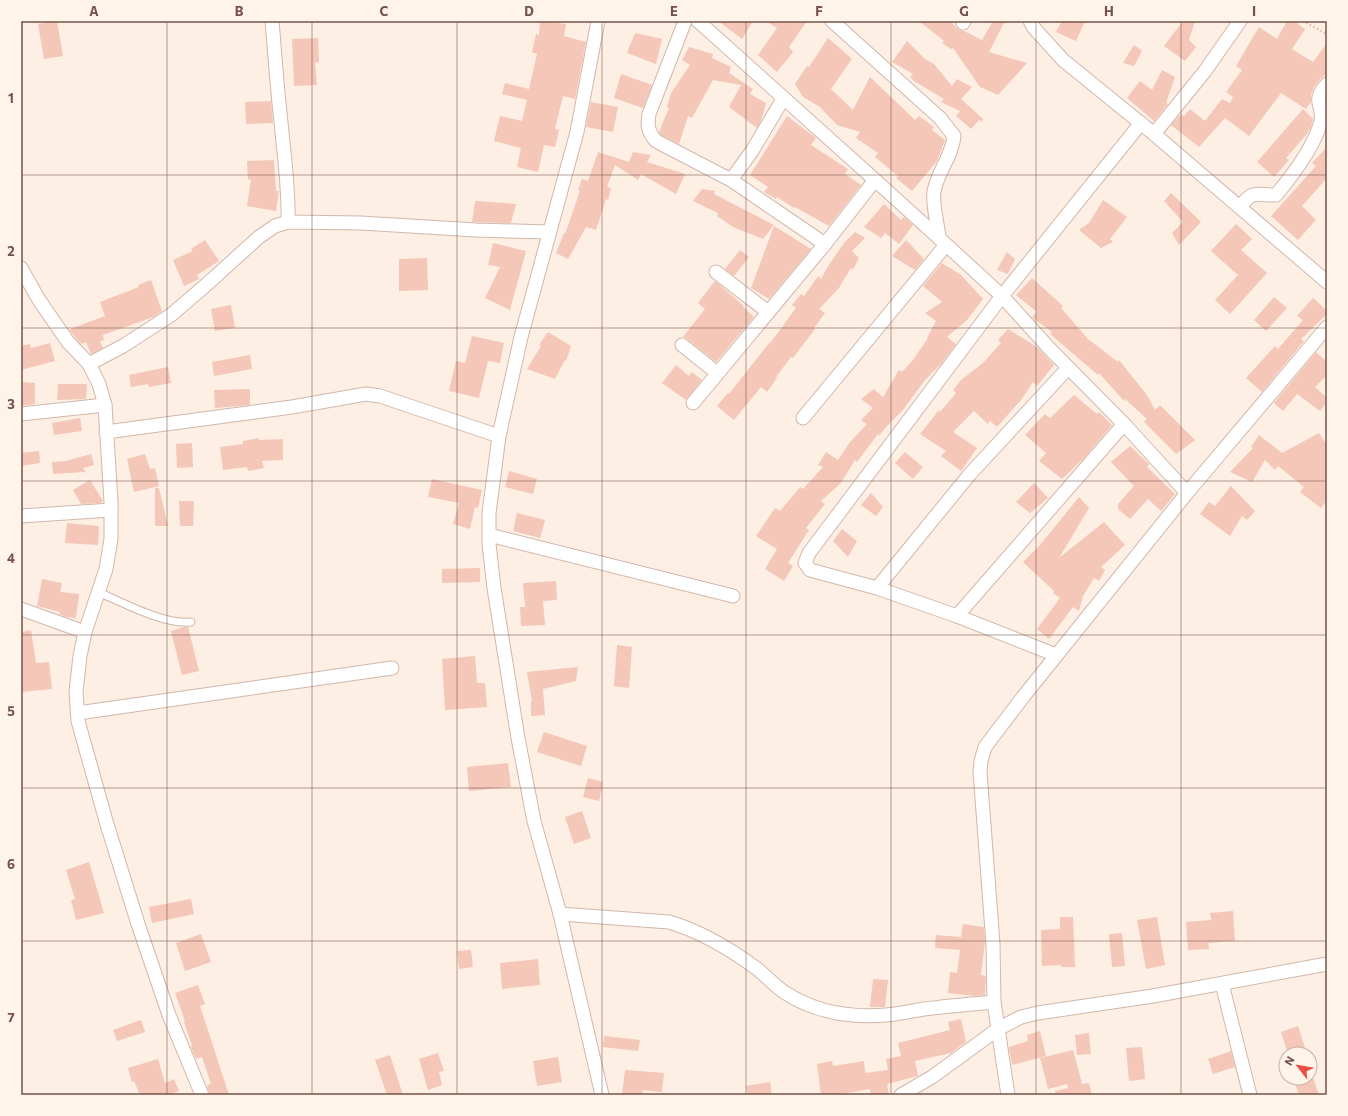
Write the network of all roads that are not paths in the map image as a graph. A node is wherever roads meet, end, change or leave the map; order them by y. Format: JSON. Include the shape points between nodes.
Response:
{"nodes":[{"id":1,"x":272,"y":21,"type":"edge"},
{"id":2,"x":598,"y":21,"type":"edge"},
{"id":3,"x":685,"y":21,"type":"edge"},
{"id":4,"x":698,"y":21,"type":"edge"},
{"id":5,"x":832,"y":21,"type":"edge"},
{"id":6,"x":1030,"y":21,"type":"edge"},
{"id":7,"x":1240,"y":21,"type":"edge"},
{"id":8,"x":1327,"y":84,"type":"edge"},
{"id":9,"x":783,"y":99,"type":"junction"},
{"id":10,"x":1141,"y":123,"type":"junction"},
{"id":11,"x":1154,"y":134,"type":"junction"},
{"id":12,"x":730,"y":180,"type":"junction"},
{"id":13,"x":875,"y":180,"type":"junction"},
{"id":14,"x":1240,"y":207,"type":"junction"},
{"id":15,"x":288,"y":222,"type":"junction"},
{"id":16,"x":549,"y":232,"type":"junction"},
{"id":17,"x":942,"y":242,"type":"junction"},
{"id":18,"x":824,"y":244,"type":"junction"},
{"id":19,"x":21,"y":268,"type":"edge"},
{"id":20,"x":716,"y":272,"type":"dead end"},
{"id":21,"x":1327,"y":282,"type":"edge"},
{"id":22,"x":1002,"y":296,"type":"junction"},
{"id":23,"x":768,"y":312,"type":"junction"},
{"id":24,"x":1327,"y":327,"type":"edge"},
{"id":25,"x":682,"y":345,"type":"dead end"},
{"id":26,"x":89,"y":364,"type":"junction"},
{"id":27,"x":1068,"y":368,"type":"junction"},
{"id":28,"x":717,"y":373,"type":"junction"},
{"id":29,"x":693,"y":403,"type":"dead end"},
{"id":30,"x":104,"y":405,"type":"junction"},
{"id":31,"x":21,"y":414,"type":"edge"},
{"id":32,"x":803,"y":418,"type":"dead end"},
{"id":33,"x":1124,"y":424,"type":"junction"},
{"id":34,"x":106,"y":432,"type":"junction"},
{"id":35,"x":499,"y":436,"type":"junction"},
{"id":36,"x":1187,"y":493,"type":"junction"},
{"id":37,"x":111,"y":510,"type":"junction"},
{"id":38,"x":21,"y":516,"type":"edge"},
{"id":39,"x":489,"y":535,"type":"junction"},
{"id":40,"x":877,"y":588,"type":"junction"},
{"id":41,"x":98,"y":592,"type":"junction"},
{"id":42,"x":733,"y":596,"type":"dead end"},
{"id":43,"x":21,"y":608,"type":"edge"},
{"id":44,"x":957,"y":616,"type":"junction"},
{"id":45,"x":191,"y":622,"type":"dead end"},
{"id":46,"x":85,"y":632,"type":"junction"},
{"id":47,"x":1056,"y":655,"type":"junction"},
{"id":48,"x":392,"y":668,"type":"dead end"},
{"id":49,"x":78,"y":713,"type":"junction"},
{"id":50,"x":560,"y":914,"type":"junction"},
{"id":51,"x":1327,"y":964,"type":"edge"},
{"id":52,"x":1222,"y":984,"type":"junction"},
{"id":53,"x":994,"y":1002,"type":"junction"},
{"id":54,"x":998,"y":1029,"type":"junction"},
{"id":55,"x":202,"y":1095,"type":"edge"},
{"id":56,"x":602,"y":1095,"type":"edge"},
{"id":57,"x":901,"y":1095,"type":"edge"},
{"id":58,"x":1008,"y":1095,"type":"edge"},
{"id":59,"x":1250,"y":1095,"type":"edge"}],
"edges":[{"from":1,"to":15,"type":"street","via":[[287,170]]},
{"from":2,"to":16,"type":"street","via":[[577,132]]},
{"from":3,"to":12,"type":"street","via":[[649,114],[648,129],[656,140]]},
{"from":4,"to":9,"type":"street"},
{"from":5,"to":17,"type":"street","via":[[940,118],[954,136],[934,192]]},
{"from":6,"to":10,"type":"street","via":[[1063,60]]},
{"from":7,"to":11,"type":"street"},
{"from":8,"to":14,"type":"street","via":[[1318,99],[1322,112],[1315,139],[1285,184],[1276,195],[1252,194]]},
{"from":9,"to":12,"type":"street","via":[[752,151]]},
{"from":9,"to":13,"type":"street"},
{"from":10,"to":11,"type":"street"},
{"from":10,"to":22,"type":"street"},
{"from":11,"to":14,"type":"street"},
{"from":12,"to":18,"type":"street"},
{"from":13,"to":17,"type":"street"},
{"from":13,"to":18,"type":"street"},
{"from":14,"to":21,"type":"street"},
{"from":15,"to":16,"type":"street"},
{"from":15,"to":26,"type":"street","via":[[275,226],[259,237],[171,315]]},
{"from":16,"to":35,"type":"street","via":[[521,337]]},
{"from":17,"to":22,"type":"street"},
{"from":17,"to":32,"type":"street"},
{"from":18,"to":23,"type":"street"},
{"from":19,"to":26,"type":"street","via":[[68,342]]},
{"from":20,"to":23,"type":"street"},
{"from":22,"to":27,"type":"street"},
{"from":22,"to":40,"type":"street","via":[[809,553],[805,563],[810,570]]},
{"from":23,"to":28,"type":"street"},
{"from":24,"to":36,"type":"street"},
{"from":25,"to":28,"type":"street"},
{"from":26,"to":30,"type":"street","via":[[99,384]]},
{"from":27,"to":33,"type":"street"},
{"from":27,"to":40,"type":"street","via":[[970,474]]},
{"from":28,"to":29,"type":"street"},
{"from":30,"to":31,"type":"street"},
{"from":30,"to":34,"type":"street"},
{"from":33,"to":36,"type":"street"},
{"from":33,"to":44,"type":"street"},
{"from":34,"to":35,"type":"street","via":[[292,407],[366,394],[380,396]]},
{"from":34,"to":37,"type":"street"},
{"from":35,"to":39,"type":"street","via":[[489,513]]},
{"from":36,"to":47,"type":"street"},
{"from":37,"to":38,"type":"street"},
{"from":37,"to":41,"type":"street","via":[[109,556]]},
{"from":39,"to":42,"type":"street"},
{"from":39,"to":50,"type":"street","via":[[494,588],[518,738],[534,821]]},
{"from":40,"to":44,"type":"street"},
{"from":41,"to":45,"type":"lane","via":[[170,621]]},
{"from":41,"to":46,"type":"street"},
{"from":43,"to":46,"type":"street"},
{"from":44,"to":47,"type":"street"},
{"from":46,"to":49,"type":"street","via":[[76,692]]},
{"from":47,"to":53,"type":"street","via":[[994,734],[985,747],[981,761],[981,795],[993,944]]},
{"from":48,"to":49,"type":"street"},
{"from":49,"to":55,"type":"street","via":[[78,721],[106,821],[138,924],[169,1015]]},
{"from":50,"to":53,"type":"street","via":[[669,922],[683,926],[742,958],[799,1000],[837,1013],[859,1016],[887,1015]]},
{"from":50,"to":56,"type":"street"},
{"from":51,"to":52,"type":"street"},
{"from":52,"to":54,"type":"street","via":[[1038,1013],[1021,1017]]},
{"from":52,"to":59,"type":"street"},
{"from":53,"to":54,"type":"street"},
{"from":54,"to":57,"type":"street","via":[[932,1077]]},
{"from":54,"to":58,"type":"street"}]}
